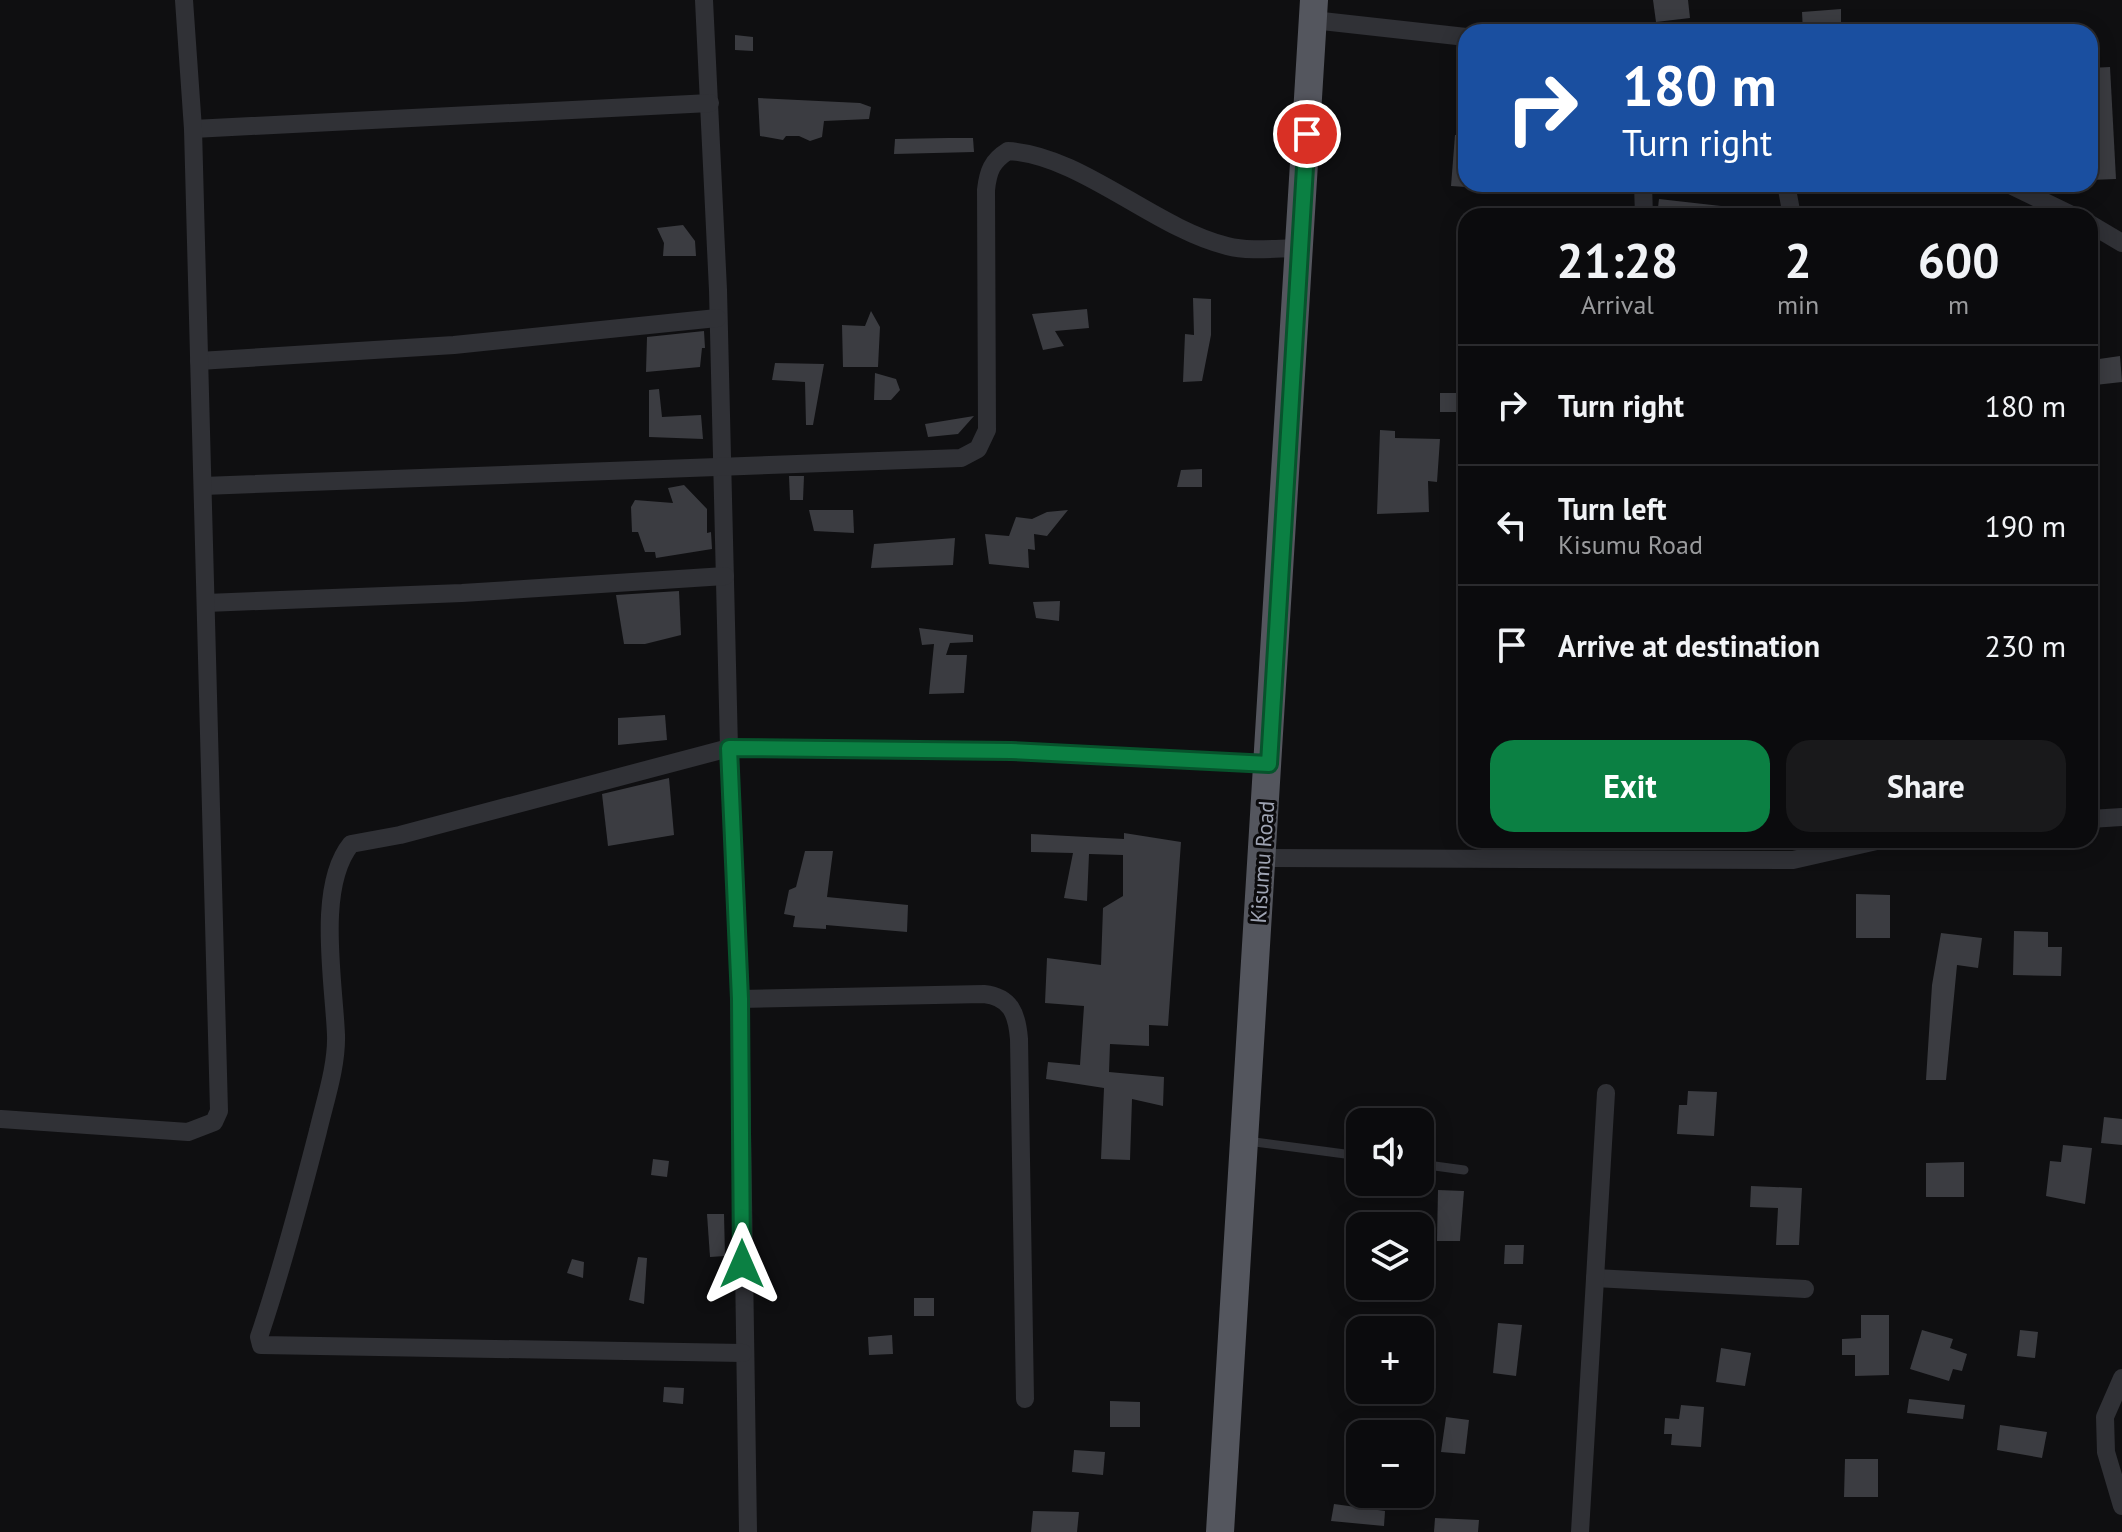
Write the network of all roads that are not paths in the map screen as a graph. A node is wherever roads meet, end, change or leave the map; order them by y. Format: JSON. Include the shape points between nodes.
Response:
{"nodes":[{"id":1,"x":184,"y":0,"type":"edge"},
{"id":2,"x":704,"y":0,"type":"edge"},
{"id":3,"x":1314,"y":10,"type":"edge"},
{"id":4,"x":1458,"y":36,"type":"edge"},
{"id":5,"x":710,"y":103,"type":"junction"},
{"id":6,"x":193,"y":129,"type":"junction"},
{"id":7,"x":2024,"y":192,"type":"edge"},
{"id":8,"x":2058,"y":208,"type":"edge"},
{"id":9,"x":2098,"y":229,"type":"edge"},
{"id":10,"x":2122,"y":243,"type":"edge"},
{"id":11,"x":1301,"y":248,"type":"junction"},
{"id":12,"x":717,"y":318,"type":"junction"},
{"id":13,"x":199,"y":361,"type":"junction"},
{"id":14,"x":721,"y":466,"type":"junction"},
{"id":15,"x":203,"y":486,"type":"junction"},
{"id":16,"x":725,"y":576,"type":"junction"},
{"id":17,"x":206,"y":603,"type":"junction"},
{"id":18,"x":729,"y":748,"type":"junction"},
{"id":19,"x":1269,"y":764,"type":"junction"},
{"id":20,"x":2122,"y":817,"type":"edge"},
{"id":21,"x":2098,"y":818,"type":"edge"},
{"id":22,"x":1846,"y":848,"type":"edge"},
{"id":23,"x":1262,"y":858,"type":"junction"},
{"id":24,"x":740,"y":999,"type":"junction"},
{"id":25,"x":1606,"y":1093,"type":"dead end"},
{"id":26,"x":1,"y":1119,"type":"edge"},
{"id":27,"x":1243,"y":1141,"type":"junction"},
{"id":28,"x":1346,"y":1154,"type":"edge"},
{"id":29,"x":1434,"y":1166,"type":"edge"},
{"id":30,"x":1464,"y":1170,"type":"dead end"},
{"id":31,"x":1595,"y":1278,"type":"junction"},
{"id":32,"x":1805,"y":1289,"type":"dead end"},
{"id":33,"x":743,"y":1353,"type":"junction"},
{"id":34,"x":2122,"y":1378,"type":"edge"},
{"id":35,"x":1025,"y":1399,"type":"dead end"},
{"id":36,"x":2122,"y":1506,"type":"edge"},
{"id":37,"x":748,"y":1532,"type":"edge"},
{"id":38,"x":1220,"y":1532,"type":"edge"},
{"id":39,"x":1580,"y":1532,"type":"edge"}],
"edges":[{"from":1,"to":6,"type":"street"},
{"from":2,"to":5,"type":"street"},
{"from":3,"to":4,"type":"street"},
{"from":3,"to":11,"type":"highway","name":"Kisumu Road"},
{"from":5,"to":6,"type":"street"},
{"from":5,"to":12,"type":"street"},
{"from":6,"to":13,"type":"street"},
{"from":7,"to":8,"type":"street"},
{"from":9,"to":10,"type":"street"},
{"from":11,"to":14,"type":"street","via":[[1229,247],[1042,156],[1008,151],[996,159],[987,181],[987,430],[978,449],[961,458],[932,461]]},
{"from":11,"to":19,"type":"highway","name":"Kisumu Road"},
{"from":12,"to":13,"type":"street","via":[[454,345]]},
{"from":12,"to":14,"type":"street"},
{"from":13,"to":15,"type":"street"},
{"from":14,"to":15,"type":"street"},
{"from":14,"to":16,"type":"street"},
{"from":15,"to":17,"type":"street"},
{"from":16,"to":17,"type":"street"},
{"from":16,"to":18,"type":"street"},
{"from":17,"to":26,"type":"street","via":[[219,1111],[214,1122],[188,1132]]},
{"from":18,"to":19,"type":"street","via":[[1011,751]]},
{"from":18,"to":24,"type":"street"},
{"from":18,"to":33,"type":"street","via":[[400,835],[362,840],[342,855],[332,916],[336,1037],[330,1079],[289,1248],[259,1337],[261,1345],[279,1347]]},
{"from":19,"to":23,"type":"highway","name":"Kisumu Road"},
{"from":20,"to":21,"type":"street"},
{"from":22,"to":23,"type":"street","via":[[1793,860]]},
{"from":23,"to":27,"type":"highway","name":"Kisumu Road"},
{"from":24,"to":33,"type":"street"},
{"from":24,"to":35,"type":"street","via":[[984,994],[999,996],[1011,1006],[1019,1039]]},
{"from":25,"to":31,"type":"street"},
{"from":27,"to":28,"type":"lane"},
{"from":27,"to":38,"type":"highway","name":"Kisumu Road"},
{"from":29,"to":30,"type":"lane"},
{"from":31,"to":32,"type":"street"},
{"from":31,"to":39,"type":"street"},
{"from":33,"to":37,"type":"street"},
{"from":34,"to":36,"type":"street","via":[[2105,1417],[2106,1452]]}]}
